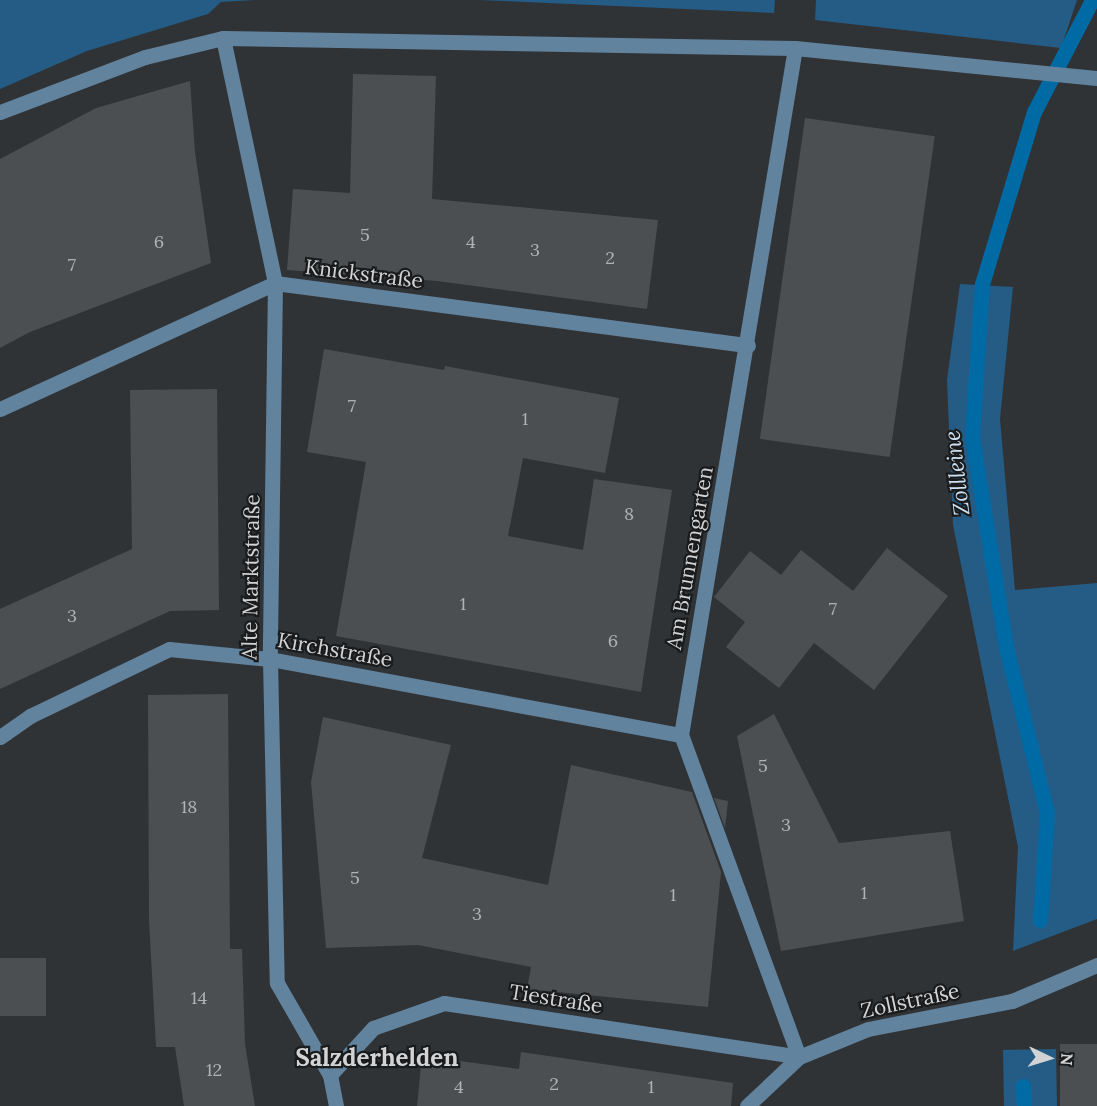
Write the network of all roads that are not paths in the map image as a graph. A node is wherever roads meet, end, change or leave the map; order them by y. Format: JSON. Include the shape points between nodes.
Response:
{"nodes":[{"id":1,"x":223,"y":38,"type":"junction"},
{"id":2,"x":795,"y":48,"type":"junction"},
{"id":3,"x":1097,"y":78,"type":"edge"},
{"id":4,"x":0,"y":112,"type":"edge"},
{"id":5,"x":275,"y":283,"type":"junction"},
{"id":6,"x":748,"y":345,"type":"junction"},
{"id":7,"x":0,"y":409,"type":"edge"},
{"id":8,"x":270,"y":659,"type":"junction"},
{"id":9,"x":681,"y":735,"type":"junction"},
{"id":10,"x":0,"y":737,"type":"edge"},
{"id":11,"x":1097,"y":964,"type":"edge"},
{"id":12,"x":799,"y":1058,"type":"junction"},
{"id":13,"x":330,"y":1076,"type":"junction"},
{"id":14,"x":336,"y":1106,"type":"edge"},
{"id":15,"x":747,"y":1106,"type":"edge"}],
"edges":[{"from":1,"to":2,"type":"street"},
{"from":1,"to":4,"type":"street","via":[[145,57]]},
{"from":1,"to":5,"type":"street","name":"Alte Marktstraße"},
{"from":2,"to":3,"type":"street"},
{"from":2,"to":6,"type":"street","name":"Am Brunnengarten"},
{"from":5,"to":6,"type":"street","name":"Knickstraße"},
{"from":5,"to":7,"type":"street","name":"Knickstraße"},
{"from":5,"to":8,"type":"street","name":"Alte Marktstraße"},
{"from":6,"to":9,"type":"street","name":"Am Brunnengarten"},
{"from":8,"to":9,"type":"street","name":"Kirchstraße"},
{"from":8,"to":10,"type":"street","name":"Kirchstraße","via":[[169,649],[30,716]]},
{"from":8,"to":13,"type":"street","name":"Alte Marktstraße","via":[[277,983]]},
{"from":9,"to":12,"type":"street","name":"Am Brunnengarten"},
{"from":11,"to":12,"type":"street","name":"Zollstraße","via":[[1012,1001],[868,1029]]},
{"from":12,"to":13,"type":"street","name":"Tiestraße","via":[[444,1003],[373,1028]]},
{"from":12,"to":15,"type":"street","name":"Zollstraße"},
{"from":13,"to":14,"type":"street","name":"Alte Marktstraße"}]}
